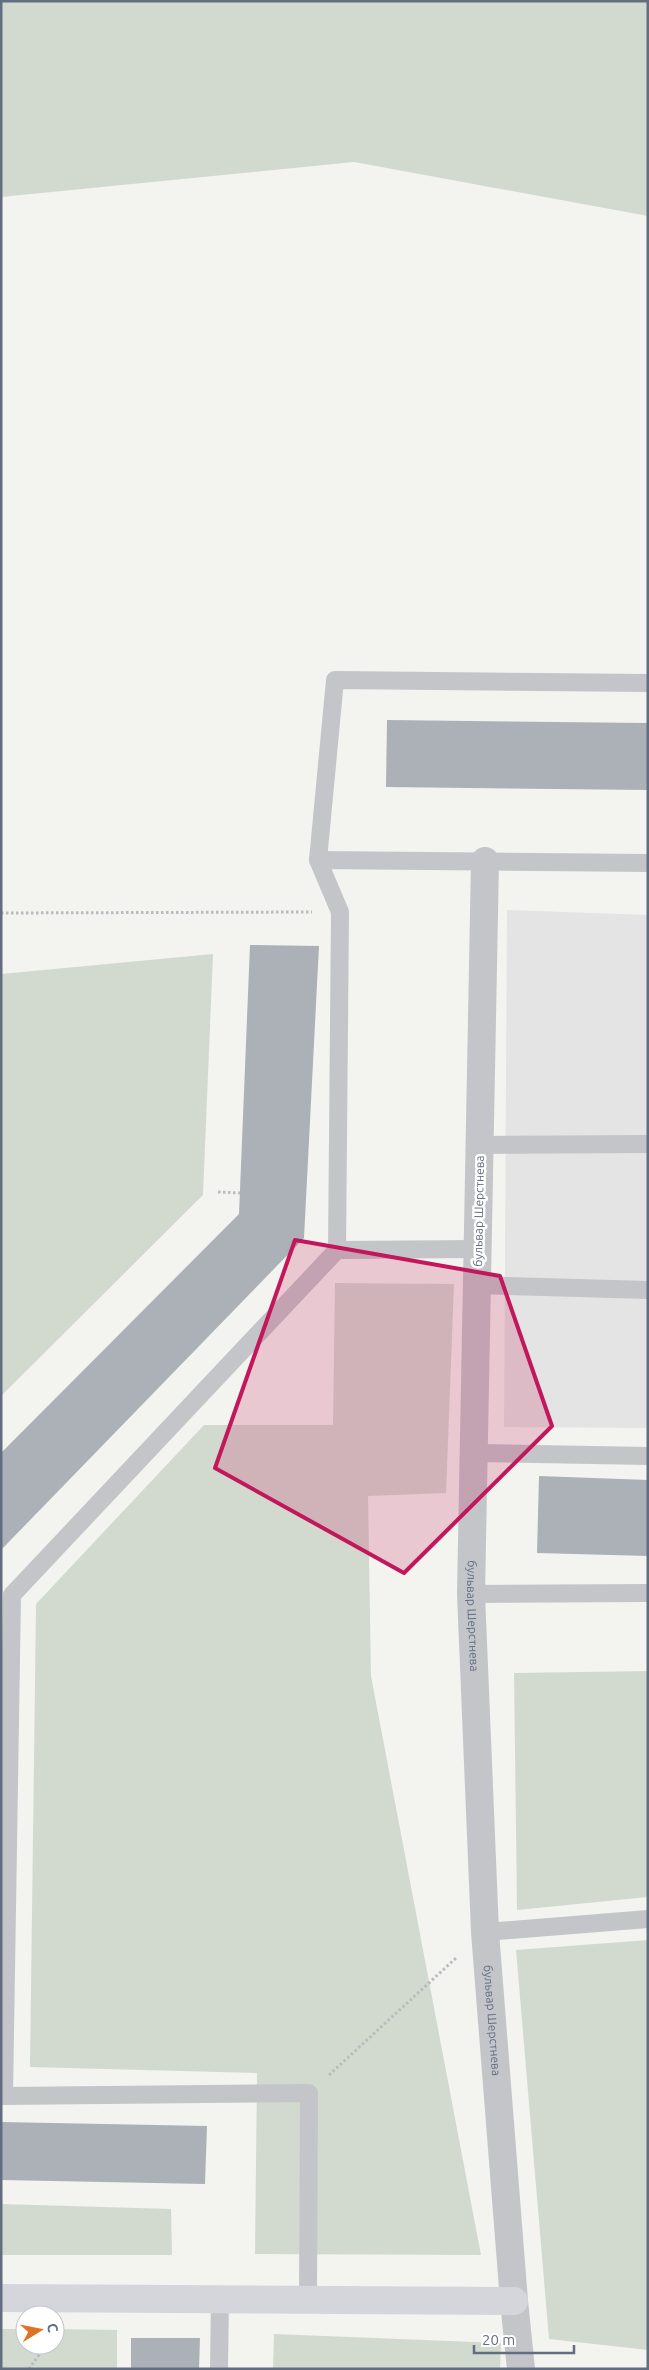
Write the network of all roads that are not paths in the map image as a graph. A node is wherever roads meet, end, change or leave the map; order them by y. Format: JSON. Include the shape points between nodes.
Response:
{"nodes":[{"id":1,"x":648,"y":683,"type":"edge"},
{"id":2,"x":318,"y":860,"type":"junction"},
{"id":3,"x":485,"y":861,"type":"junction"},
{"id":4,"x":648,"y":863,"type":"edge"},
{"id":5,"x":648,"y":1144,"type":"edge"},
{"id":6,"x":480,"y":1145,"type":"junction"},
{"id":7,"x":337,"y":1250,"type":"junction"},
{"id":8,"x":478,"y":1250,"type":"junction"},
{"id":9,"x":477,"y":1285,"type":"junction"},
{"id":10,"x":648,"y":1290,"type":"edge"},
{"id":11,"x":474,"y":1453,"type":"junction"},
{"id":12,"x":648,"y":1456,"type":"edge"},
{"id":13,"x":648,"y":1593,"type":"edge"},
{"id":14,"x":471,"y":1594,"type":"junction"},
{"id":15,"x":648,"y":1919,"type":"edge"},
{"id":16,"x":484,"y":1932,"type":"junction"},
{"id":17,"x":3,"y":2096,"type":"edge"},
{"id":18,"x":1,"y":2298,"type":"edge"},
{"id":19,"x":220,"y":2298,"type":"junction"},
{"id":20,"x":308,"y":2300,"type":"junction"},
{"id":21,"x":514,"y":2301,"type":"junction"},
{"id":22,"x":219,"y":2369,"type":"edge"},
{"id":23,"x":521,"y":2369,"type":"edge"}],
"edges":[{"from":1,"to":2,"type":"lane","via":[[335,680]]},
{"from":2,"to":3,"type":"lane"},
{"from":2,"to":7,"type":"lane","via":[[340,912]]},
{"from":3,"to":4,"type":"lane"},
{"from":3,"to":6,"type":"street","name":"бульвар Шерстнева"},
{"from":5,"to":6,"type":"lane"},
{"from":6,"to":8,"type":"street","name":"бульвар Шерстнева"},
{"from":7,"to":8,"type":"lane"},
{"from":7,"to":17,"type":"lane","via":[[12,1595]]},
{"from":8,"to":9,"type":"street","name":"бульвар Шерстнева"},
{"from":9,"to":10,"type":"lane"},
{"from":9,"to":11,"type":"street","name":"бульвар Шерстнева"},
{"from":11,"to":12,"type":"lane"},
{"from":11,"to":14,"type":"street","name":"бульвар Шерстнева"},
{"from":13,"to":14,"type":"lane"},
{"from":14,"to":16,"type":"street","name":"бульвар Шерстнева"},
{"from":15,"to":16,"type":"lane"},
{"from":16,"to":21,"type":"street","name":"бульвар Шерстнева"},
{"from":17,"to":20,"type":"lane","via":[[309,2093]]},
{"from":18,"to":19,"type":"street"},
{"from":19,"to":20,"type":"street"},
{"from":19,"to":22,"type":"lane"},
{"from":20,"to":21,"type":"street"},
{"from":21,"to":23,"type":"street","name":"бульвар Шерстнева"}]}
